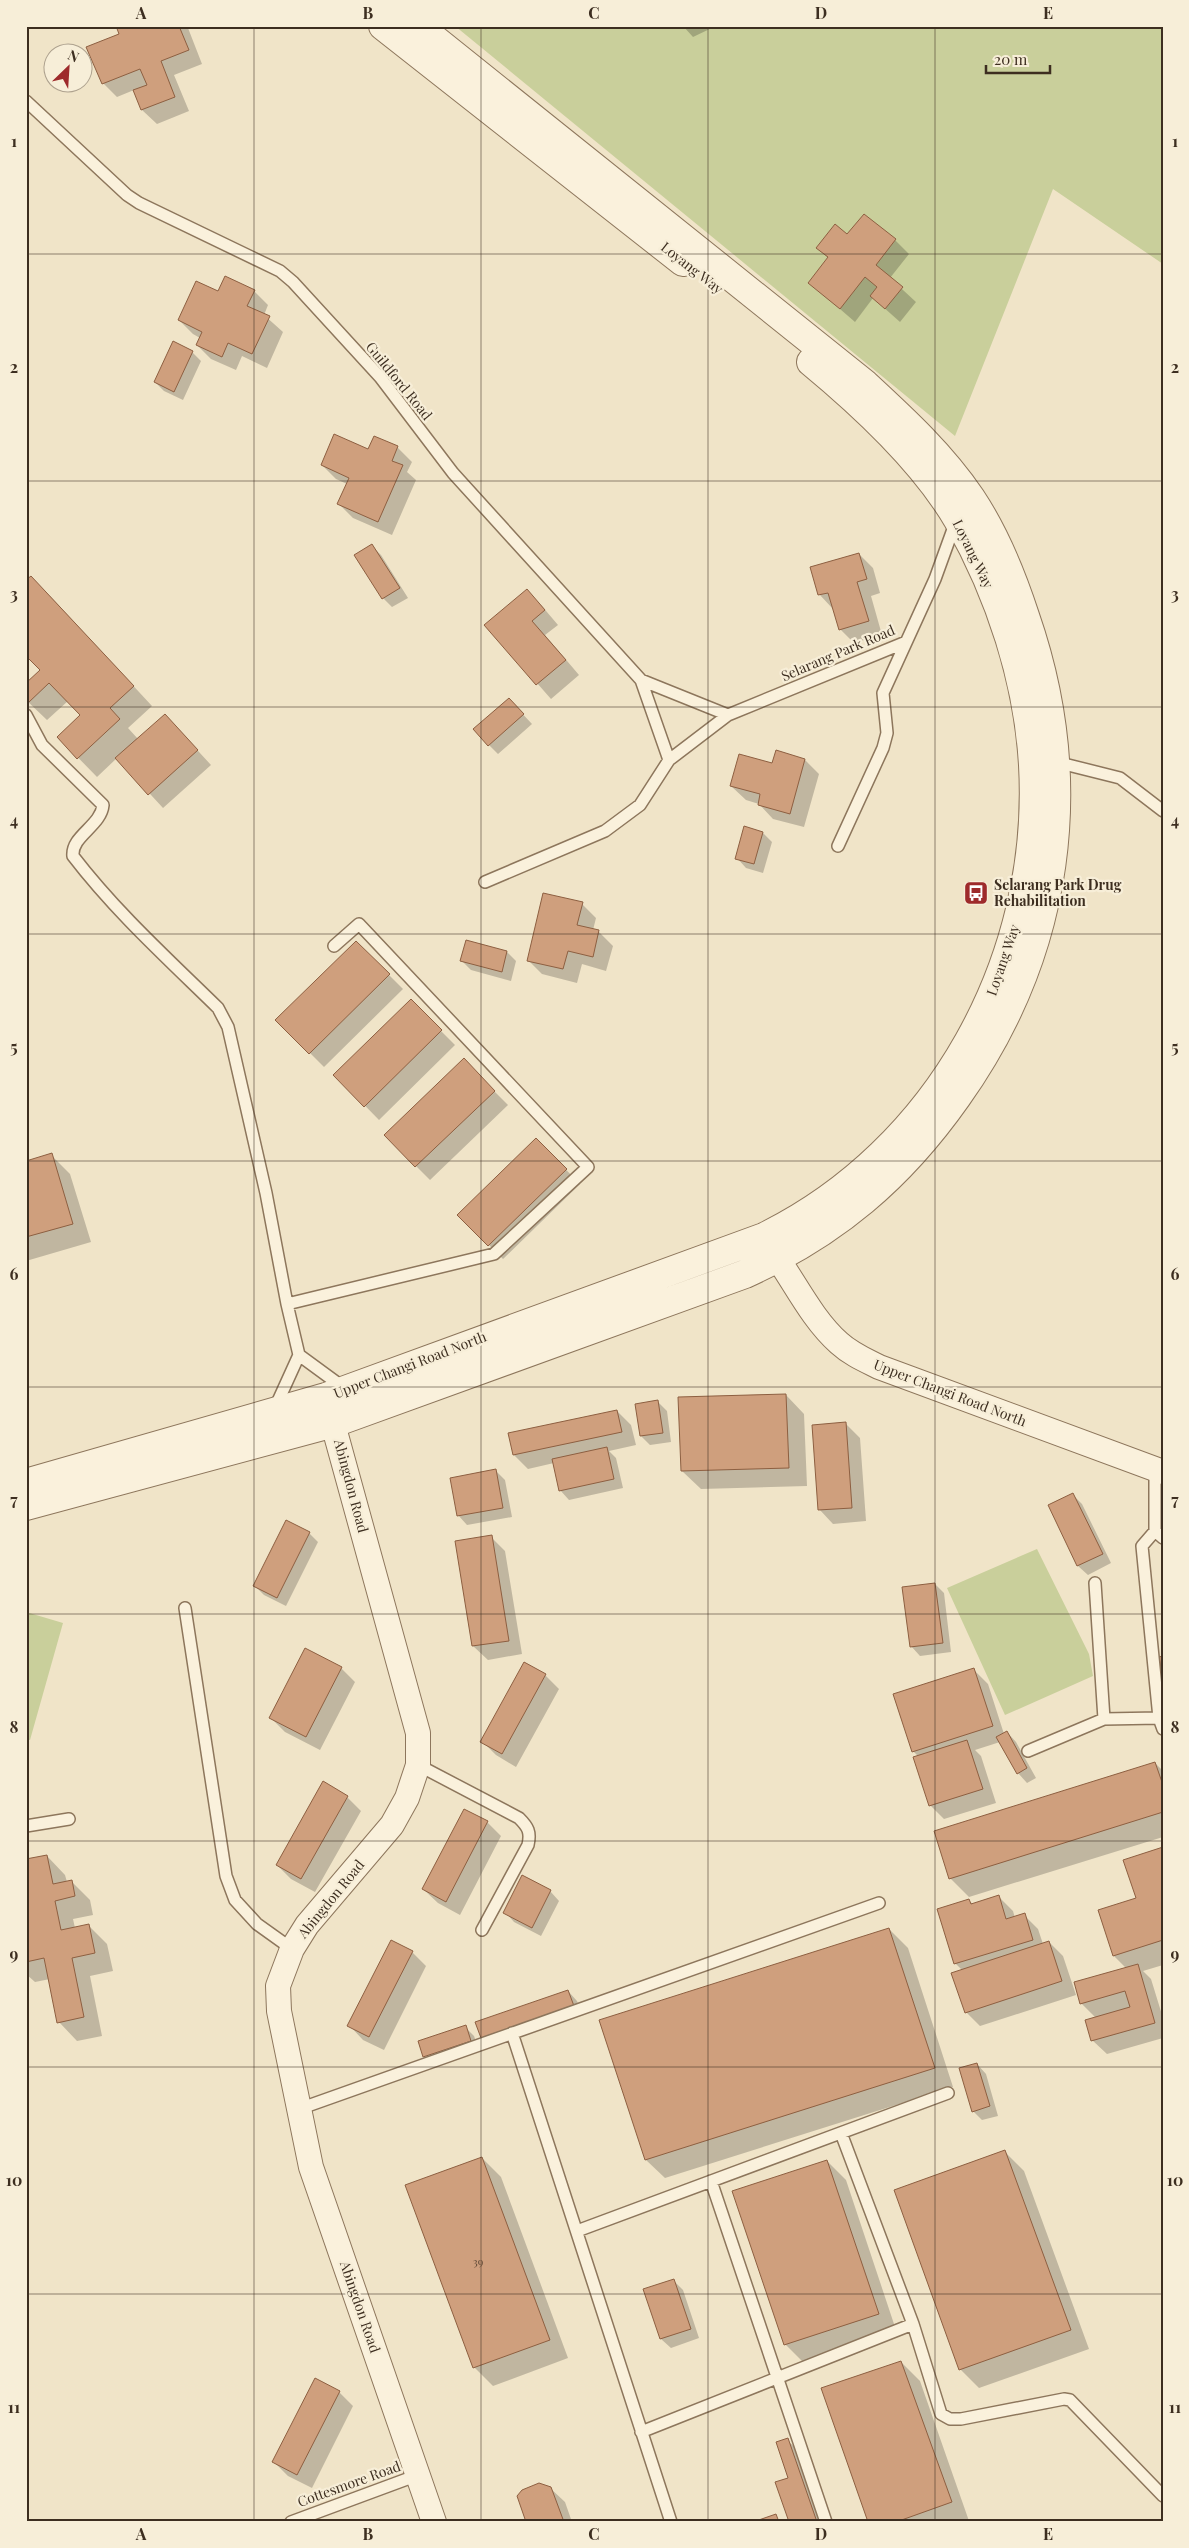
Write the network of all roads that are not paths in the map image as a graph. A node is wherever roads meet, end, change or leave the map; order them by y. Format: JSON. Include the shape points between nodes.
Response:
{"nodes":[{"id":1,"x":383,"y":26,"type":"edge"},
{"id":2,"x":418,"y":26,"type":"edge"},
{"id":3,"x":26,"y":100,"type":"edge"},
{"id":4,"x":956,"y":518,"type":"junction"},
{"id":5,"x":906,"y":642,"type":"junction"},
{"id":6,"x":641,"y":680,"type":"junction"},
{"id":7,"x":26,"y":715,"type":"edge"},
{"id":8,"x":728,"y":715,"type":"junction"},
{"id":9,"x":669,"y":760,"type":"junction"},
{"id":10,"x":1056,"y":762,"type":"junction"},
{"id":11,"x":1163,"y":811,"type":"edge"},
{"id":12,"x":838,"y":846,"type":"dead end"},
{"id":13,"x":485,"y":882,"type":"dead end"},
{"id":14,"x":334,"y":946,"type":"dead end"},
{"id":15,"x":814,"y":1238,"type":"joint"},
{"id":16,"x":771,"y":1248,"type":"junction"},
{"id":17,"x":286,"y":1304,"type":"junction"},
{"id":18,"x":299,"y":1355,"type":"junction"},
{"id":19,"x":336,"y":1393,"type":"junction"},
{"id":20,"x":273,"y":1412,"type":"junction"},
{"id":21,"x":334,"y":1423,"type":"junction"},
{"id":22,"x":1159,"y":1471,"type":"edge"},
{"id":23,"x":26,"y":1483,"type":"edge"},
{"id":24,"x":26,"y":1506,"type":"edge"},
{"id":25,"x":1159,"y":1534,"type":"edge"},
{"id":26,"x":1095,"y":1583,"type":"dead end"},
{"id":27,"x":185,"y":1608,"type":"dead end"},
{"id":28,"x":1159,"y":1718,"type":"junction"},
{"id":29,"x":1104,"y":1719,"type":"junction"},
{"id":30,"x":1163,"y":1729,"type":"edge"},
{"id":31,"x":1028,"y":1751,"type":"dead end"},
{"id":32,"x":418,"y":1765,"type":"junction"},
{"id":33,"x":69,"y":1819,"type":"dead end"},
{"id":34,"x":26,"y":1826,"type":"edge"},
{"id":35,"x":879,"y":1903,"type":"dead end"},
{"id":36,"x":482,"y":1930,"type":"dead end"},
{"id":37,"x":292,"y":1949,"type":"junction"},
{"id":38,"x":512,"y":2033,"type":"junction"},
{"id":39,"x":948,"y":2093,"type":"dead end"},
{"id":40,"x":299,"y":2109,"type":"junction"},
{"id":41,"x":842,"y":2132,"type":"junction"},
{"id":42,"x":711,"y":2181,"type":"junction"},
{"id":43,"x":576,"y":2231,"type":"junction"},
{"id":44,"x":913,"y":2324,"type":"junction"},
{"id":45,"x":778,"y":2378,"type":"junction"},
{"id":46,"x":641,"y":2432,"type":"junction"},
{"id":47,"x":418,"y":2475,"type":"junction"},
{"id":48,"x":1163,"y":2496,"type":"edge"},
{"id":49,"x":291,"y":2522,"type":"edge"},
{"id":50,"x":434,"y":2522,"type":"edge"},
{"id":51,"x":671,"y":2522,"type":"edge"},
{"id":52,"x":826,"y":2522,"type":"edge"}],
"edges":[{"from":1,"to":4,"type":"street","name":"Loyang Way","via":[[814,365],[925,474]]},
{"from":2,"to":10,"type":"street","name":"Loyang Way","via":[[826,352],[928,443],[972,500],[1017,590],[1043,676]]},
{"from":3,"to":6,"type":"lane","name":"Guildford Road","via":[[138,203],[287,275],[380,377],[453,474]]},
{"from":4,"to":5,"type":"lane","name":"Selarang Park Road","via":[[935,579]]},
{"from":4,"to":16,"type":"street","name":"Loyang Way","via":[[977,557],[1010,638],[1029,725],[1033,803],[1024,886],[1016,924],[977,1029],[925,1109],[860,1175],[806,1215]]},
{"from":5,"to":8,"type":"lane","name":"Selarang Park Road"},
{"from":5,"to":12,"type":"lane","via":[[883,692],[887,733],[883,748]]},
{"from":6,"to":8,"type":"lane"},
{"from":6,"to":9,"type":"lane","name":"Guildford Road"},
{"from":7,"to":17,"type":"lane","via":[[42,745],[103,805],[102,815],[76,843],[73,856],[101,891],[218,1008],[226,1022],[266,1193]]},
{"from":8,"to":9,"type":"lane","name":"Selarang Park Road"},
{"from":9,"to":13,"type":"lane","name":"Selarang Park Road","via":[[640,805],[605,831]]},
{"from":10,"to":11,"type":"lane","via":[[1120,778]]},
{"from":10,"to":15,"type":"street","name":"Loyang Way","via":[[1055,841],[1041,926],[1000,1029],[972,1077],[911,1156],[872,1195]]},
{"from":14,"to":17,"type":"lane","via":[[359,924],[588,1167],[494,1254]]},
{"from":15,"to":16,"type":"street","name":"Upper Changi Road North"},
{"from":16,"to":19,"type":"street","name":"Upper Changi Road North"},
{"from":16,"to":21,"type":"street","name":"Upper Changi Road North","via":[[745,1274]]},
{"from":16,"to":22,"type":"street","name":"Upper Changi Road North","via":[[822,1325],[840,1344],[858,1356],[879,1367]]},
{"from":17,"to":18,"type":"lane"},
{"from":18,"to":19,"type":"lane"},
{"from":18,"to":20,"type":"lane"},
{"from":19,"to":20,"type":"street","name":"Upper Changi Road North"},
{"from":19,"to":21,"type":"street","name":"Abingdon Road"},
{"from":20,"to":23,"type":"street","name":"Upper Changi Road North"},
{"from":21,"to":24,"type":"street","name":"Upper Changi Road North"},
{"from":21,"to":32,"type":"street","name":"Abingdon Road","via":[[418,1733]]},
{"from":22,"to":25,"type":"lane"},
{"from":25,"to":28,"type":"lane","via":[[1142,1546]]},
{"from":26,"to":29,"type":"lane"},
{"from":27,"to":37,"type":"lane","via":[[226,1876],[235,1900],[257,1924]]},
{"from":28,"to":29,"type":"lane"},
{"from":28,"to":30,"type":"lane"},
{"from":29,"to":31,"type":"lane"},
{"from":32,"to":36,"type":"lane","via":[[519,1818],[528,1826],[528,1845]]},
{"from":32,"to":37,"type":"street","name":"Abingdon Road","via":[[407,1798],[392,1825],[306,1926]]},
{"from":33,"to":34,"type":"lane"},
{"from":35,"to":38,"type":"lane"},
{"from":37,"to":40,"type":"street","name":"Abingdon Road","via":[[278,1986],[279,2011]]},
{"from":38,"to":40,"type":"lane"},
{"from":38,"to":43,"type":"lane"},
{"from":39,"to":41,"type":"lane"},
{"from":40,"to":47,"type":"street","name":"Abingdon Road","via":[[312,2166]]},
{"from":41,"to":42,"type":"lane"},
{"from":41,"to":44,"type":"lane"},
{"from":42,"to":43,"type":"lane"},
{"from":42,"to":45,"type":"lane"},
{"from":43,"to":46,"type":"lane"},
{"from":44,"to":45,"type":"lane"},
{"from":44,"to":48,"type":"lane","via":[[941,2414],[950,2419],[961,2419],[1070,2400]]},
{"from":45,"to":46,"type":"lane"},
{"from":45,"to":52,"type":"lane"},
{"from":46,"to":51,"type":"lane"},
{"from":47,"to":49,"type":"lane","name":"Cottesmore Road"},
{"from":47,"to":50,"type":"street","name":"Abingdon Road"}]}
